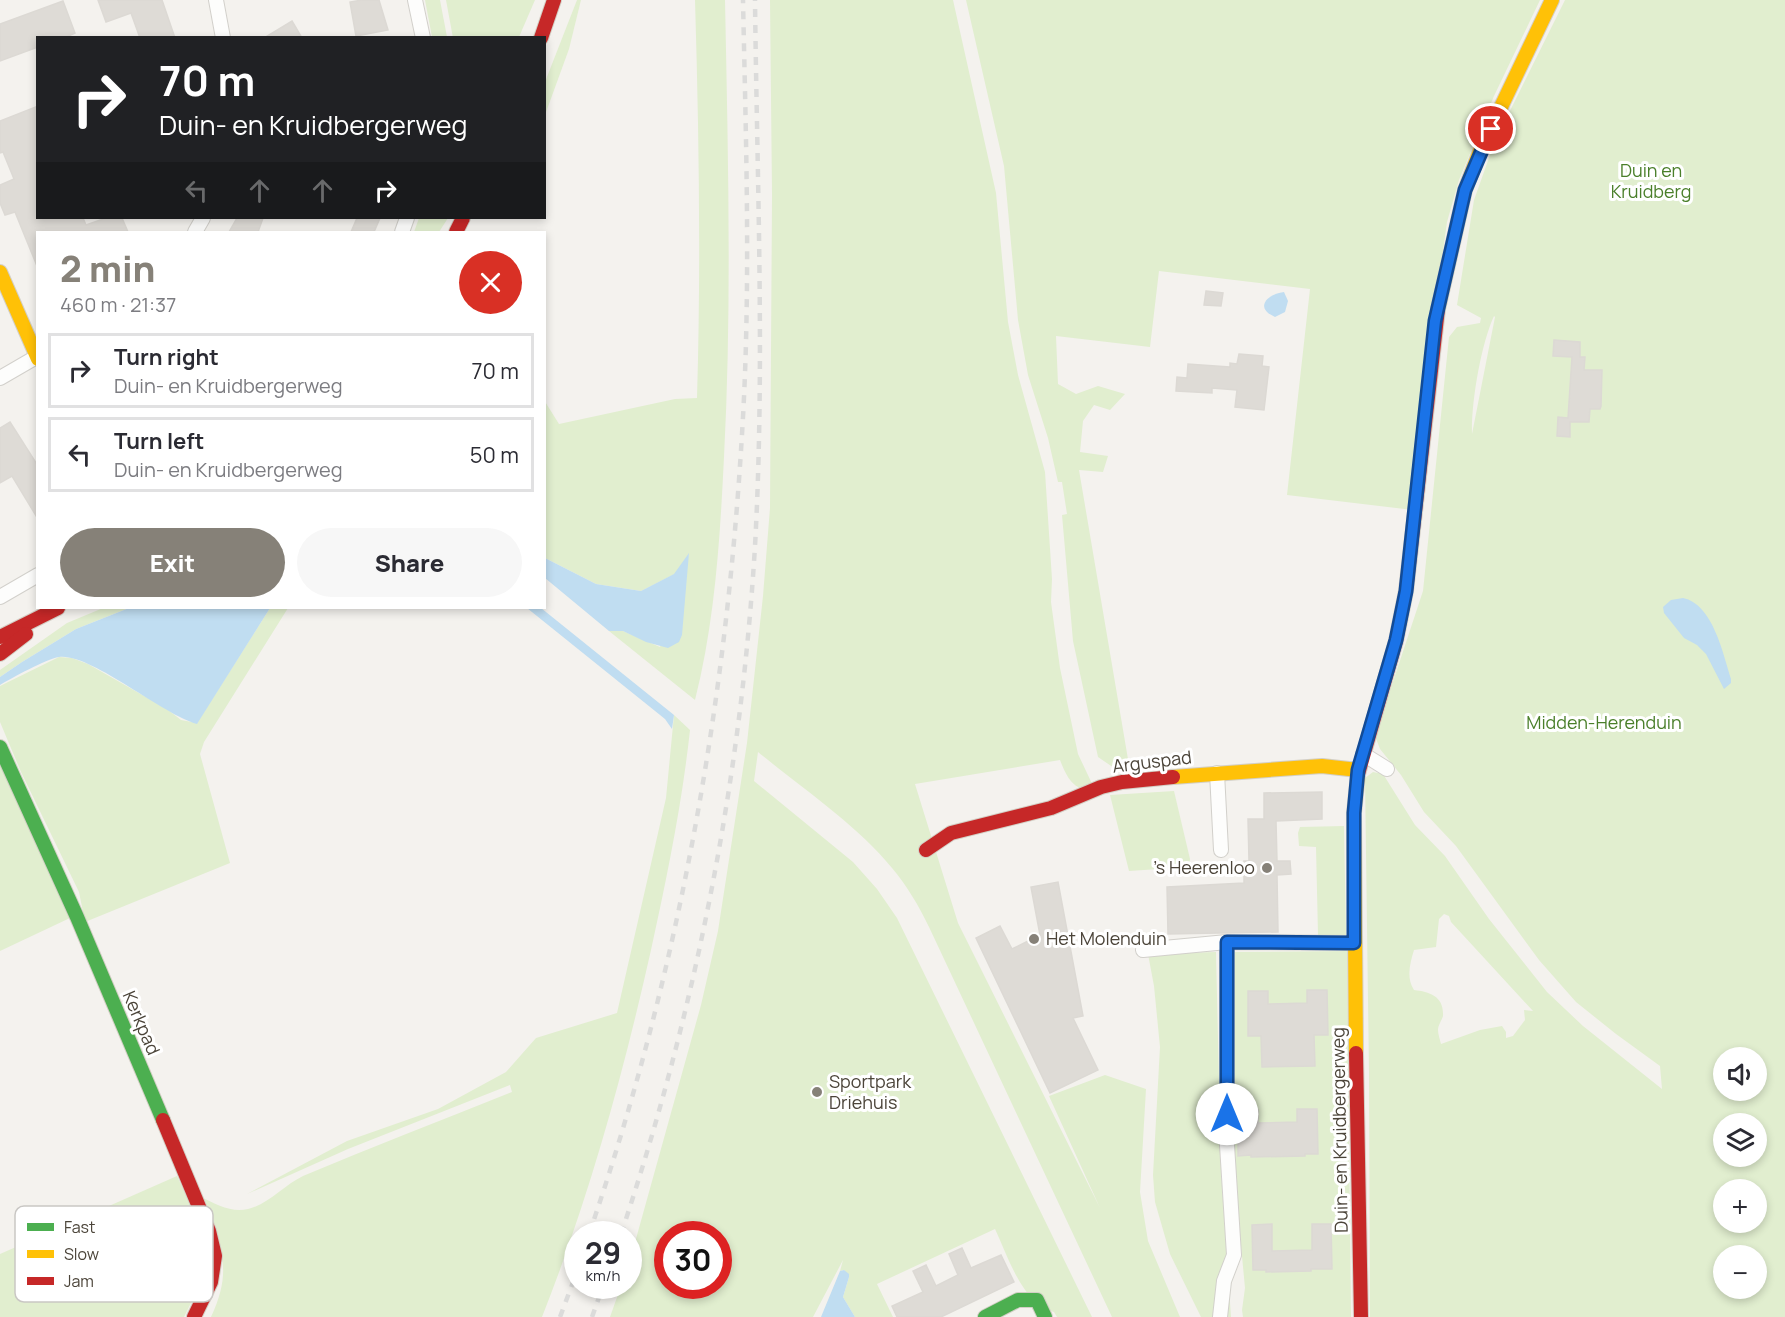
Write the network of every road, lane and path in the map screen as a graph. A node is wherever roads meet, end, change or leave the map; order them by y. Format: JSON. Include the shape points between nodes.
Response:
{"nodes":[{"id":1,"x":216,"y":0,"type":"edge"},
{"id":2,"x":415,"y":0,"type":"edge"},
{"id":3,"x":554,"y":0,"type":"edge"},
{"id":4,"x":1552,"y":0,"type":"edge"},
{"id":5,"x":223,"y":36,"type":"edge"},
{"id":6,"x":423,"y":36,"type":"edge"},
{"id":7,"x":542,"y":36,"type":"edge"},
{"id":8,"x":0,"y":272,"type":"edge"},
{"id":9,"x":36,"y":355,"type":"edge"},
{"id":10,"x":36,"y":358,"type":"edge"},
{"id":11,"x":0,"y":378,"type":"edge"},
{"id":12,"x":36,"y":576,"type":"edge"},
{"id":13,"x":0,"y":597,"type":"edge"},
{"id":14,"x":52,"y":611,"type":"edge"},
{"id":15,"x":0,"y":637,"type":"edge"},
{"id":16,"x":0,"y":654,"type":"edge"},
{"id":17,"x":0,"y":747,"type":"edge"},
{"id":18,"x":1363,"y":754,"type":"junction"},
{"id":19,"x":1387,"y":769,"type":"dead end"},
{"id":20,"x":1358,"y":770,"type":"junction"},
{"id":21,"x":1217,"y":773,"type":"junction"},
{"id":22,"x":926,"y":850,"type":"dead end"},
{"id":23,"x":1221,"y":850,"type":"dead end"},
{"id":24,"x":1227,"y":942,"type":"junction"},
{"id":25,"x":1354,"y":943,"type":"junction"},
{"id":26,"x":1143,"y":950,"type":"dead end"},
{"id":27,"x":198,"y":1206,"type":"edge"},
{"id":28,"x":213,"y":1248,"type":"edge"},
{"id":29,"x":213,"y":1269,"type":"edge"},
{"id":30,"x":201,"y":1302,"type":"edge"},
{"id":31,"x":194,"y":1317,"type":"edge"},
{"id":32,"x":985,"y":1317,"type":"edge"},
{"id":33,"x":1045,"y":1317,"type":"edge"},
{"id":34,"x":1220,"y":1317,"type":"edge"},
{"id":35,"x":1361,"y":1317,"type":"edge"}],
"edges":[{"from":1,"to":5,"type":"street"},
{"from":2,"to":6,"type":"street"},
{"from":3,"to":7,"type":"street"},
{"from":4,"to":18,"type":"street","name":"Duin- en Kruidbergerweg","via":[[1465,190],[1435,321],[1406,591]]},
{"from":8,"to":9,"type":"street"},
{"from":10,"to":11,"type":"street"},
{"from":12,"to":13,"type":"street"},
{"from":14,"to":15,"type":"street"},
{"from":14,"to":16,"type":"street"},
{"from":17,"to":27,"type":"street","name":"Kerkpad","via":[[77,917]]},
{"from":18,"to":19,"type":"street"},
{"from":18,"to":20,"type":"street","name":"Duin- en Kruidbergerweg"},
{"from":20,"to":21,"type":"street","name":"Arguspad","via":[[1322,766]]},
{"from":20,"to":25,"type":"street","name":"Duin- en Kruidbergerweg","via":[[1354,813]]},
{"from":21,"to":22,"type":"street","name":"Arguspad","via":[[1101,787],[1051,808],[951,833]]},
{"from":21,"to":23,"type":"street"},
{"from":24,"to":25,"type":"street"},
{"from":24,"to":26,"type":"street"},
{"from":24,"to":34,"type":"street","via":[[1227,1145],[1234,1255],[1224,1281]]},
{"from":25,"to":35,"type":"street","name":"Duin- en Kruidbergerweg"},
{"from":28,"to":29,"type":"street","name":"Kerkpad"},
{"from":30,"to":31,"type":"street","name":"Kerkpad"},
{"from":32,"to":33,"type":"street","via":[[1018,1300],[1037,1300]]}]}
